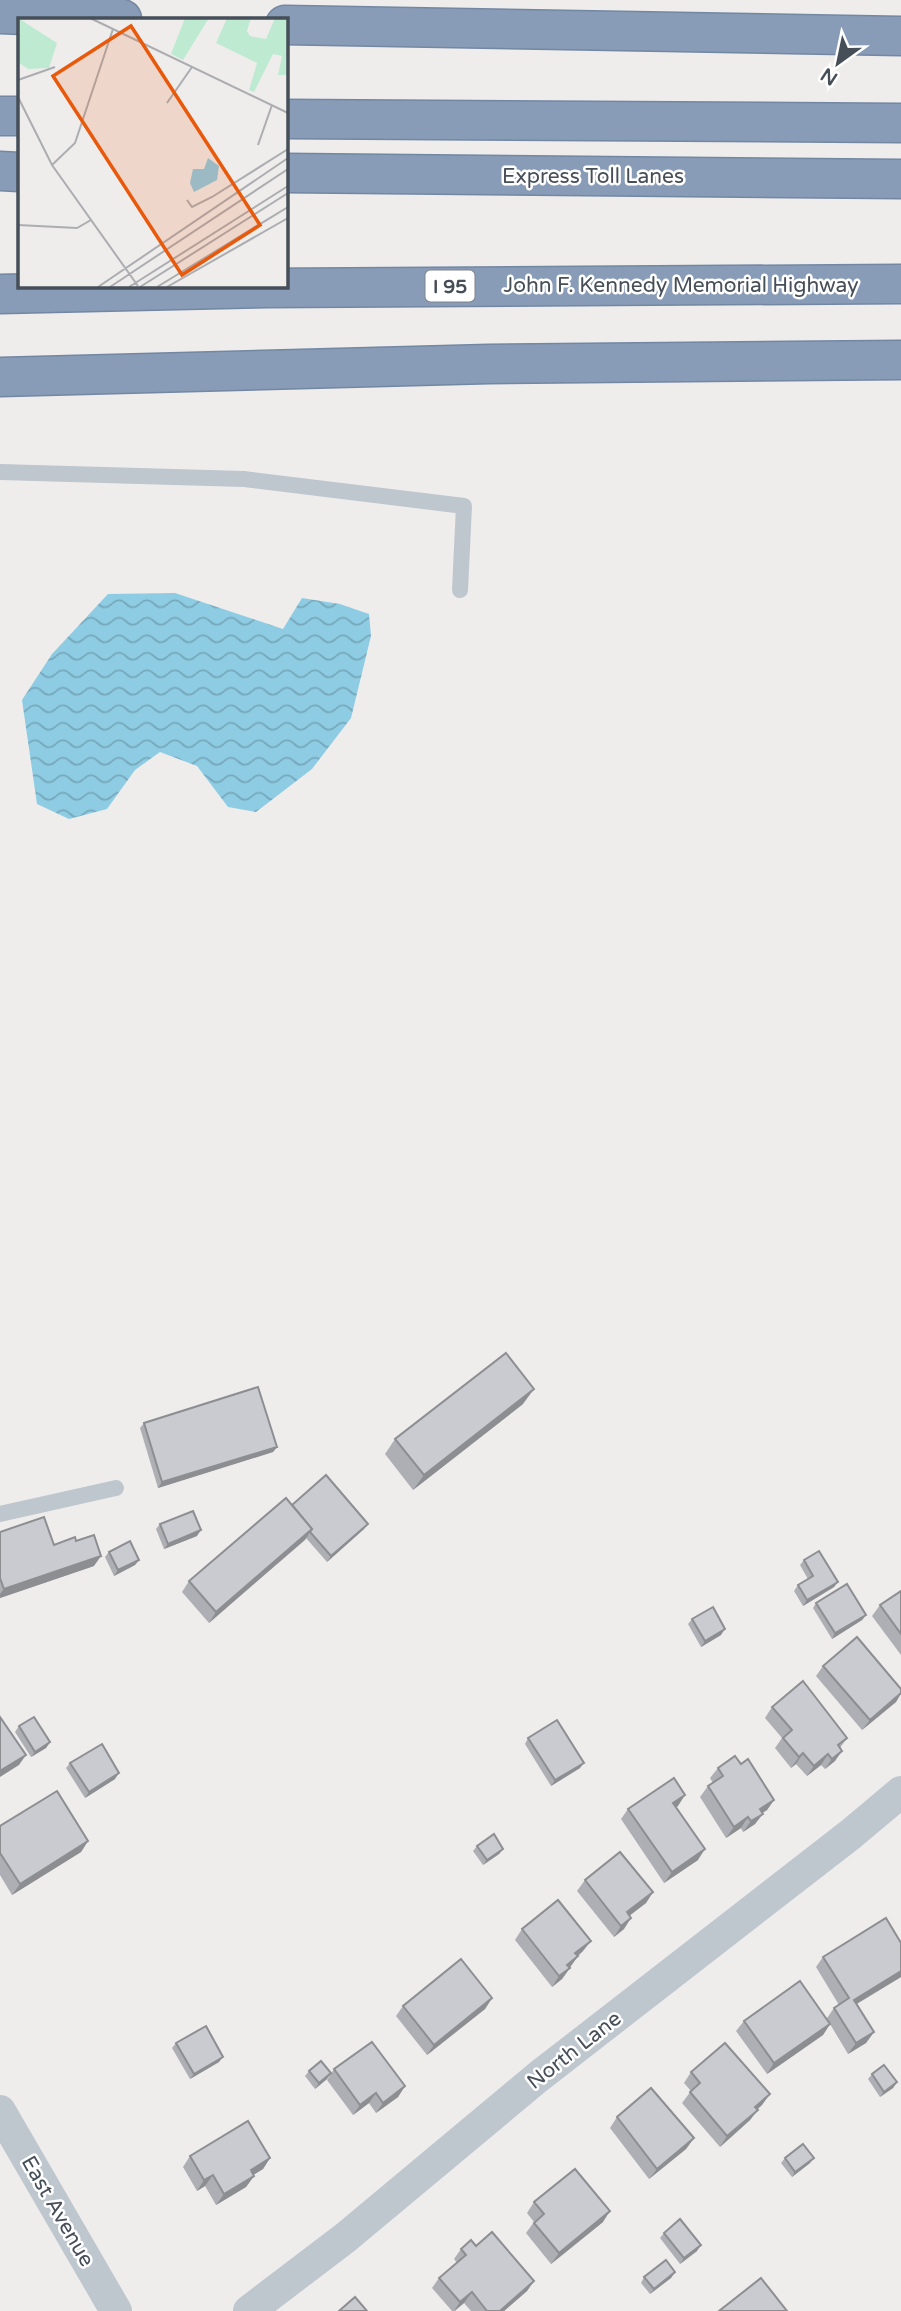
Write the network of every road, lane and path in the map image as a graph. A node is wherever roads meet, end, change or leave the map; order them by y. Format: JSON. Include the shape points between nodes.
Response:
{"nodes":[{"id":1,"x":0,"y":14,"type":"edge"},
{"id":2,"x":98,"y":18,"type":"edge"},
{"id":3,"x":287,"y":25,"type":"edge"},
{"id":4,"x":901,"y":36,"type":"edge"},
{"id":5,"x":0,"y":116,"type":"edge"},
{"id":6,"x":18,"y":116,"type":"edge"},
{"id":7,"x":287,"y":119,"type":"edge"},
{"id":8,"x":901,"y":123,"type":"edge"},
{"id":9,"x":0,"y":172,"type":"edge"},
{"id":10,"x":18,"y":172,"type":"edge"},
{"id":11,"x":287,"y":173,"type":"edge"},
{"id":12,"x":901,"y":179,"type":"edge"},
{"id":13,"x":901,"y":284,"type":"edge"},
{"id":14,"x":0,"y":294,"type":"edge"},
{"id":15,"x":901,"y":360,"type":"edge"},
{"id":16,"x":0,"y":377,"type":"edge"},
{"id":17,"x":0,"y":472,"type":"edge"},
{"id":18,"x":460,"y":590,"type":"dead end"},
{"id":19,"x":116,"y":1488,"type":"dead end"},
{"id":20,"x":0,"y":1514,"type":"edge"},
{"id":21,"x":901,"y":1792,"type":"edge"},
{"id":22,"x":0,"y":2111,"type":"edge"},
{"id":23,"x":116,"y":2311,"type":"edge"},
{"id":24,"x":249,"y":2311,"type":"edge"}],
"edges":[{"from":1,"to":2,"type":"highway"},
{"from":3,"to":4,"type":"highway"},
{"from":5,"to":6,"type":"highway"},
{"from":7,"to":8,"type":"highway"},
{"from":9,"to":10,"type":"highway"},
{"from":11,"to":12,"type":"highway","name":"Express Toll Lanes"},
{"from":13,"to":14,"type":"highway","name":"John F. Kennedy Memorial Highway","number":"I 95"},
{"from":15,"to":16,"type":"highway","via":[[528,363]]},
{"from":17,"to":18,"type":"lane","via":[[244,479],[464,506]]},
{"from":19,"to":20,"type":"lane"},
{"from":21,"to":24,"type":"street","name":"North Lane"},
{"from":22,"to":23,"type":"street","name":"East Avenue"}]}
